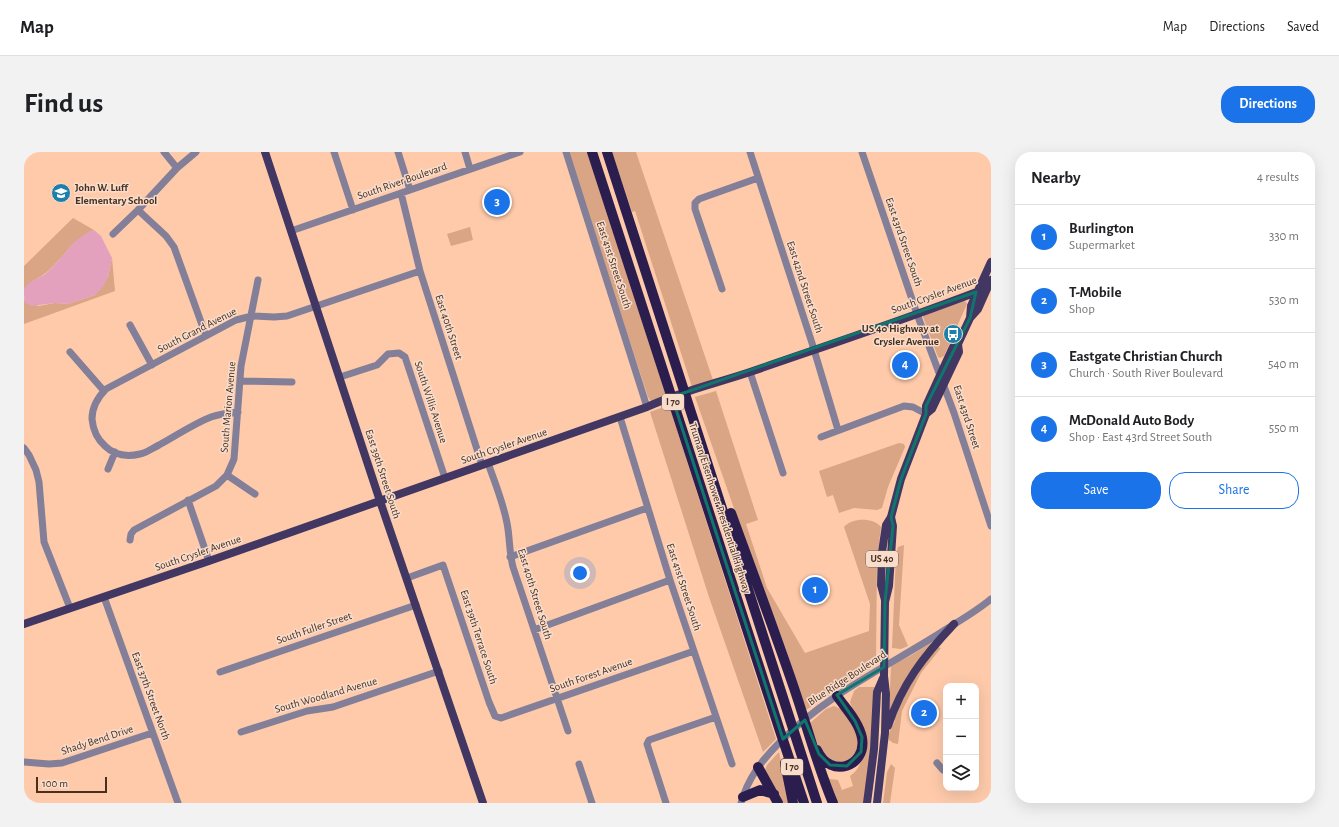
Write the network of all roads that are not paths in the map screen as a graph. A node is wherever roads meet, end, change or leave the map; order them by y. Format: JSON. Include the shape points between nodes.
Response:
{"nodes":[{"id":1,"x":164,"y":152,"type":"edge"},
{"id":2,"x":196,"y":152,"type":"edge"},
{"id":3,"x":265,"y":152,"type":"edge"},
{"id":4,"x":334,"y":152,"type":"edge"},
{"id":5,"x":398,"y":152,"type":"edge"},
{"id":6,"x":465,"y":152,"type":"edge"},
{"id":7,"x":520,"y":152,"type":"edge"},
{"id":8,"x":566,"y":152,"type":"edge"},
{"id":9,"x":592,"y":152,"type":"edge"},
{"id":10,"x":607,"y":152,"type":"edge"},
{"id":11,"x":750,"y":152,"type":"edge"},
{"id":12,"x":862,"y":152,"type":"edge"},
{"id":13,"x":177,"y":168,"type":"junction"},
{"id":14,"x":470,"y":169,"type":"junction"},
{"id":15,"x":758,"y":178,"type":"junction"},
{"id":16,"x":410,"y":190,"type":"junction"},
{"id":17,"x":401,"y":193,"type":"junction"},
{"id":18,"x":138,"y":210,"type":"junction"},
{"id":19,"x":352,"y":210,"type":"junction"},
{"id":20,"x":292,"y":231,"type":"junction"},
{"id":21,"x":113,"y":234,"type":"dead end"},
{"id":22,"x":991,"y":262,"type":"edge"},
{"id":23,"x":420,"y":271,"type":"junction"},
{"id":24,"x":258,"y":280,"type":"dead end"},
{"id":25,"x":991,"y":280,"type":"edge"},
{"id":26,"x":989,"y":287,"type":"edge"},
{"id":27,"x":722,"y":289,"type":"dead end"},
{"id":28,"x":976,"y":292,"type":"junction"},
{"id":29,"x":316,"y":307,"type":"junction"},
{"id":30,"x":917,"y":314,"type":"junction"},
{"id":31,"x":252,"y":316,"type":"junction"},
{"id":32,"x":970,"y":318,"type":"junction"},
{"id":33,"x":130,"y":325,"type":"dead end"},
{"id":34,"x":206,"y":336,"type":"junction"},
{"id":35,"x":958,"y":344,"type":"junction"},
{"id":36,"x":814,"y":350,"type":"junction"},
{"id":37,"x":70,"y":352,"type":"dead end"},
{"id":38,"x":152,"y":365,"type":"junction"},
{"id":39,"x":750,"y":372,"type":"junction"},
{"id":40,"x":940,"y":375,"type":"junction"},
{"id":41,"x":340,"y":377,"type":"junction"},
{"id":42,"x":240,"y":381,"type":"junction"},
{"id":43,"x":292,"y":382,"type":"dead end"},
{"id":44,"x":944,"y":384,"type":"junction"},
{"id":45,"x":104,"y":391,"type":"junction"},
{"id":46,"x":647,"y":407,"type":"junction"},
{"id":47,"x":238,"y":412,"type":"junction"},
{"id":48,"x":926,"y":414,"type":"junction"},
{"id":49,"x":692,"y":415,"type":"junction"},
{"id":50,"x":620,"y":417,"type":"junction"},
{"id":51,"x":838,"y":430,"type":"junction"},
{"id":52,"x":821,"y":437,"type":"dead end"},
{"id":53,"x":24,"y":448,"type":"edge"},
{"id":54,"x":114,"y":452,"type":"junction"},
{"id":55,"x":485,"y":464,"type":"junction"},
{"id":56,"x":108,"y":469,"type":"dead end"},
{"id":57,"x":783,"y":473,"type":"dead end"},
{"id":58,"x":227,"y":475,"type":"junction"},
{"id":59,"x":445,"y":478,"type":"junction"},
{"id":60,"x":255,"y":494,"type":"dead end"},
{"id":61,"x":188,"y":500,"type":"junction"},
{"id":62,"x":380,"y":501,"type":"junction"},
{"id":63,"x":647,"y":508,"type":"junction"},
{"id":64,"x":991,"y":526,"type":"edge"},
{"id":65,"x":130,"y":540,"type":"dead end"},
{"id":66,"x":510,"y":556,"type":"junction"},
{"id":67,"x":209,"y":561,"type":"junction"},
{"id":68,"x":407,"y":578,"type":"junction"},
{"id":69,"x":670,"y":580,"type":"junction"},
{"id":70,"x":104,"y":597,"type":"junction"},
{"id":71,"x":991,"y":599,"type":"edge"},
{"id":72,"x":416,"y":605,"type":"junction"},
{"id":73,"x":70,"y":608,"type":"junction"},
{"id":74,"x":24,"y":624,"type":"edge"},
{"id":75,"x":954,"y":624,"type":"junction"},
{"id":76,"x":534,"y":630,"type":"junction"},
{"id":77,"x":694,"y":651,"type":"junction"},
{"id":78,"x":439,"y":671,"type":"junction"},
{"id":79,"x":220,"y":672,"type":"dead end"},
{"id":80,"x":884,"y":676,"type":"junction"},
{"id":81,"x":837,"y":696,"type":"junction"},
{"id":82,"x":557,"y":699,"type":"junction"},
{"id":83,"x":495,"y":716,"type":"joint"},
{"id":84,"x":716,"y":717,"type":"junction"},
{"id":85,"x":568,"y":730,"type":"dead end"},
{"id":86,"x":780,"y":731,"type":"junction"},
{"id":87,"x":241,"y":732,"type":"dead end"},
{"id":88,"x":808,"y":732,"type":"junction"},
{"id":89,"x":152,"y":733,"type":"junction"},
{"id":90,"x":885,"y":733,"type":"junction"},
{"id":91,"x":874,"y":749,"type":"junction"},
{"id":92,"x":883,"y":750,"type":"junction"},
{"id":93,"x":24,"y":762,"type":"edge"},
{"id":94,"x":580,"y":764,"type":"dead end"},
{"id":95,"x":732,"y":764,"type":"dead end"},
{"id":96,"x":758,"y":767,"type":"junction"},
{"id":97,"x":776,"y":798,"type":"edge"},
{"id":98,"x":742,"y":800,"type":"edge"},
{"id":99,"x":178,"y":803,"type":"edge"},
{"id":100,"x":483,"y":803,"type":"edge"},
{"id":101,"x":592,"y":803,"type":"edge"},
{"id":102,"x":666,"y":803,"type":"edge"},
{"id":103,"x":793,"y":803,"type":"edge"},
{"id":104,"x":804,"y":803,"type":"edge"},
{"id":105,"x":817,"y":803,"type":"edge"},
{"id":106,"x":833,"y":803,"type":"edge"},
{"id":107,"x":867,"y":803,"type":"edge"},
{"id":108,"x":878,"y":803,"type":"edge"}],
"edges":[{"from":1,"to":13,"type":"street"},
{"from":2,"to":13,"type":"street"},
{"from":3,"to":20,"type":"main road","name":"East 39th Street South"},
{"from":4,"to":19,"type":"street"},
{"from":5,"to":16,"type":"street"},
{"from":6,"to":14,"type":"street"},
{"from":7,"to":14,"type":"street","name":"South River Boulevard"},
{"from":8,"to":46,"type":"street","name":"East 41st Street South"},
{"from":9,"to":86,"type":"highway","name":"Truman/Eisenhower Presidential Highway","number":"I 70"},
{"from":10,"to":49,"type":"highway","name":"Truman/Eisenhower Presidential Highway","number":"I 70"},
{"from":11,"to":15,"type":"street","name":"East 42nd Street South"},
{"from":12,"to":30,"type":"street","name":"East 43rd Street South"},
{"from":13,"to":18,"type":"street"},
{"from":14,"to":16,"type":"street","name":"South River Boulevard"},
{"from":15,"to":27,"type":"street","via":[[699,199],[695,205]]},
{"from":15,"to":36,"type":"street","name":"East 42nd Street South"},
{"from":16,"to":17,"type":"street","name":"South River Boulevard"},
{"from":17,"to":19,"type":"street","name":"South River Boulevard"},
{"from":17,"to":23,"type":"street","name":"East 40th Street"},
{"from":18,"to":21,"type":"street"},
{"from":18,"to":34,"type":"street","via":[[174,247]]},
{"from":19,"to":20,"type":"street","name":"South River Boulevard"},
{"from":20,"to":29,"type":"main road","name":"East 39th Street South"},
{"from":22,"to":28,"type":"main road","number":"US 40"},
{"from":23,"to":29,"type":"street","name":"South Grand Avenue"},
{"from":23,"to":55,"type":"street","name":"East 40th Street"},
{"from":24,"to":31,"type":"street","name":"South Marion Avenue"},
{"from":25,"to":26,"type":"main road","number":"US 40"},
{"from":26,"to":28,"type":"main road","name":"South Crysler Avenue"},
{"from":26,"to":32,"type":"main road","number":"US 40","via":[[978,309]]},
{"from":28,"to":30,"type":"main road","name":"South Crysler Avenue"},
{"from":28,"to":32,"type":"main road","number":"US 40"},
{"from":29,"to":31,"type":"street","name":"South Grand Avenue","via":[[287,316]]},
{"from":29,"to":41,"type":"main road","name":"East 39th Street South"},
{"from":30,"to":36,"type":"main road","name":"South Crysler Avenue"},
{"from":30,"to":40,"type":"street","name":"East 43rd Street South"},
{"from":31,"to":34,"type":"street","name":"South Grand Avenue","via":[[236,320]]},
{"from":31,"to":42,"type":"street","name":"South Marion Avenue"},
{"from":32,"to":35,"type":"main road","number":"US 40"},
{"from":33,"to":38,"type":"street"},
{"from":34,"to":38,"type":"street","name":"South Grand Avenue"},
{"from":35,"to":40,"type":"main road","number":"US 40","via":[[953,347]]},
{"from":35,"to":44,"type":"main road","number":"US 40","via":[[959,352]]},
{"from":36,"to":39,"type":"main road","name":"South Crysler Avenue"},
{"from":36,"to":51,"type":"street","name":"East 42nd Street South"},
{"from":37,"to":45,"type":"street"},
{"from":38,"to":45,"type":"street","name":"South Grand Avenue"},
{"from":39,"to":46,"type":"main road","name":"South Crysler Avenue"},
{"from":39,"to":57,"type":"street"},
{"from":40,"to":44,"type":"street","name":"East 43rd Street South"},
{"from":40,"to":48,"type":"main road","number":"US 40","via":[[926,406]]},
{"from":41,"to":59,"type":"street","name":"South Willis Avenue","via":[[377,365],[388,354],[396,353],[405,358]]},
{"from":41,"to":62,"type":"main road","name":"East 39th Street South"},
{"from":42,"to":43,"type":"street"},
{"from":42,"to":47,"type":"street","name":"South Marion Avenue"},
{"from":44,"to":48,"type":"main road","number":"US 40","via":[[932,409]]},
{"from":44,"to":64,"type":"street","name":"East 43rd Street"},
{"from":45,"to":54,"type":"street","via":[[94,407],[93,424],[101,442]]},
{"from":46,"to":50,"type":"main road","name":"South Crysler Avenue"},
{"from":47,"to":54,"type":"street","via":[[210,418],[141,454],[128,456]]},
{"from":47,"to":58,"type":"street","name":"South Marion Avenue","via":[[234,459]]},
{"from":48,"to":51,"type":"street","via":[[913,407],[904,406]]},
{"from":48,"to":80,"type":"main road","number":"US 40","via":[[886,526],[881,585],[885,602]]},
{"from":49,"to":88,"type":"highway","via":[[774,629]]},
{"from":49,"to":105,"type":"highway","name":"Truman/Eisenhower Presidential Highway","number":"I 70"},
{"from":50,"to":55,"type":"main road","name":"South Crysler Avenue"},
{"from":50,"to":63,"type":"street","name":"East 41st Street South","via":[[640,477]]},
{"from":51,"to":52,"type":"street"},
{"from":53,"to":73,"type":"street","via":[[36,470],[39,482],[44,542]]},
{"from":54,"to":56,"type":"street"},
{"from":55,"to":59,"type":"main road","name":"South Crysler Avenue"},
{"from":55,"to":66,"type":"street","name":"East 40th Street South","via":[[504,511]]},
{"from":58,"to":60,"type":"street"},
{"from":58,"to":61,"type":"street","name":"South Marion Avenue","via":[[216,486]]},
{"from":59,"to":62,"type":"main road","name":"South Crysler Avenue"},
{"from":61,"to":65,"type":"street","name":"South Marion Avenue","via":[[134,530]]},
{"from":61,"to":67,"type":"street"},
{"from":62,"to":67,"type":"main road","name":"South Crysler Avenue"},
{"from":62,"to":68,"type":"main road","name":"East 39th Street South"},
{"from":63,"to":66,"type":"street"},
{"from":63,"to":69,"type":"street","name":"East 41st Street South"},
{"from":66,"to":76,"type":"street","name":"East 40th Street South"},
{"from":67,"to":70,"type":"main road","name":"South Crysler Avenue"},
{"from":68,"to":72,"type":"main road","name":"East 39th Street South"},
{"from":68,"to":83,"type":"street","name":"East 39th Terrace South","via":[[443,565]]},
{"from":69,"to":76,"type":"street"},
{"from":69,"to":77,"type":"street","name":"East 41st Street South"},
{"from":70,"to":73,"type":"main road","name":"South Crysler Avenue"},
{"from":70,"to":89,"type":"street","name":"East 37th Street North"},
{"from":71,"to":75,"type":"street","name":"Blue Ridge Boulevard"},
{"from":72,"to":78,"type":"main road","name":"East 39th Street South"},
{"from":72,"to":79,"type":"street","name":"South Fuller Street"},
{"from":73,"to":74,"type":"main road","name":"South Crysler Avenue"},
{"from":75,"to":81,"type":"street","name":"Blue Ridge Boulevard"},
{"from":75,"to":90,"type":"main road","via":[[920,663],[907,683]]},
{"from":76,"to":82,"type":"street","name":"East 40th Street South"},
{"from":77,"to":82,"type":"street","name":"South Forest Avenue"},
{"from":77,"to":84,"type":"street","name":"East 41st Street South"},
{"from":78,"to":87,"type":"street","name":"South Woodland Avenue","via":[[332,707],[307,711]]},
{"from":78,"to":100,"type":"main road","name":"East 39th Street South"},
{"from":80,"to":90,"type":"main road","number":"US 40"},
{"from":80,"to":91,"type":"main road","number":"US 40","via":[[877,692]]},
{"from":81,"to":88,"type":"highway","via":[[855,721],[862,737],[863,745],[858,757],[846,766],[830,765],[819,754]]},
{"from":81,"to":96,"type":"street","name":"Blue Ridge Boulevard","via":[[789,733]]},
{"from":82,"to":83,"type":"street","name":"South Forest Avenue","via":[[506,717]]},
{"from":82,"to":85,"type":"street","name":"East 40th Street South"},
{"from":84,"to":95,"type":"street","name":"East 41st Street South"},
{"from":84,"to":102,"type":"street","via":[[649,740],[646,744]]},
{"from":86,"to":103,"type":"highway"},
{"from":86,"to":104,"type":"highway","name":"Truman/Eisenhower Presidential Highway","number":"I 70"},
{"from":88,"to":106,"type":"highway"},
{"from":89,"to":93,"type":"street","name":"Shady Bend Drive","via":[[62,763]]},
{"from":89,"to":99,"type":"street","name":"East 37th Street North"},
{"from":90,"to":92,"type":"main road","number":"US 40"},
{"from":91,"to":92,"type":"street"},
{"from":91,"to":107,"type":"main road","number":"US 40"},
{"from":92,"to":108,"type":"main road","number":"US 40"},
{"from":94,"to":101,"type":"street"},
{"from":96,"to":97,"type":"highway"},
{"from":96,"to":98,"type":"street","name":"Blue Ridge Boulevard"},
{"from":97,"to":98,"type":"highway","via":[[760,790]]}]}
